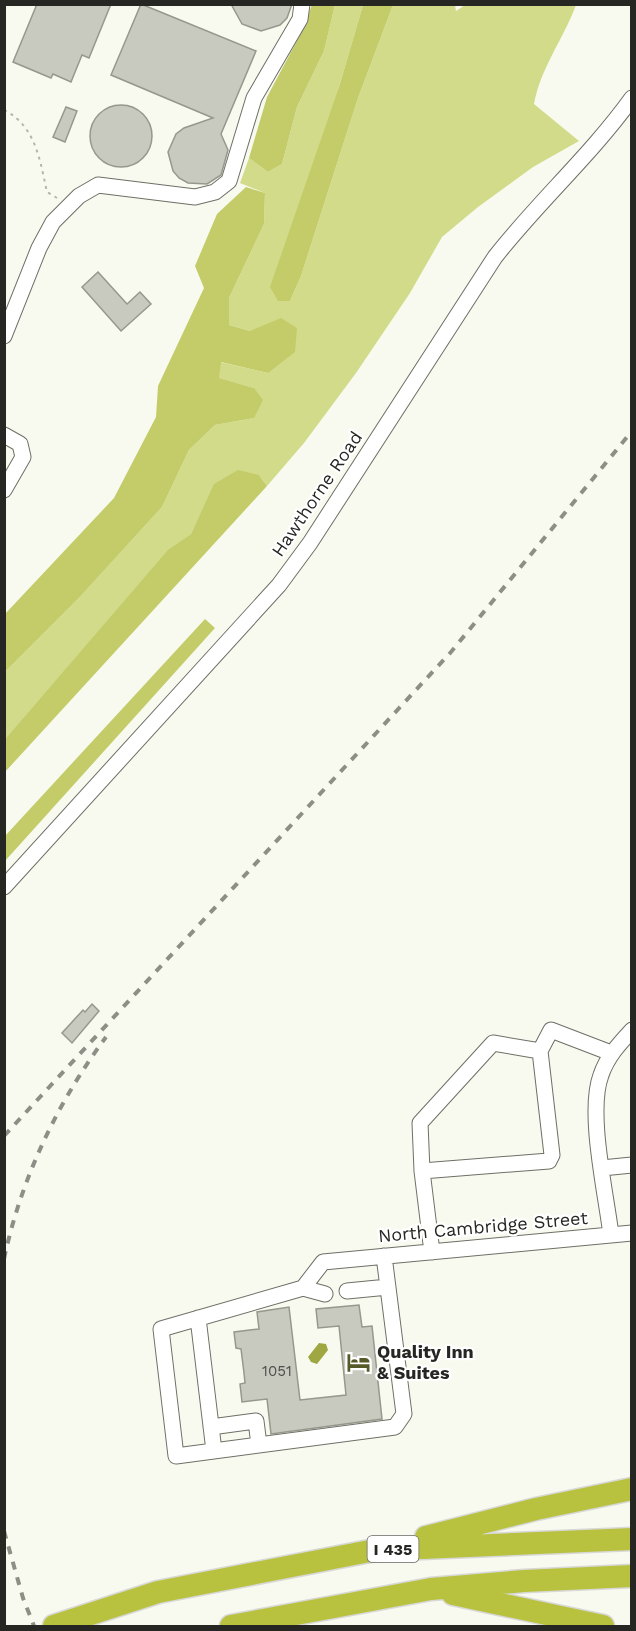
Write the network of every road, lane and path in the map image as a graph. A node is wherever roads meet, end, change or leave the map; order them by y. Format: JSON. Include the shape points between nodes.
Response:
{"nodes":[{"id":1,"x":302,"y":4,"type":"edge"},
{"id":2,"x":632,"y":98,"type":"edge"},
{"id":3,"x":4,"y":110,"type":"edge"},
{"id":4,"x":67,"y":204,"type":"junction"},
{"id":5,"x":4,"y":336,"type":"edge"},
{"id":6,"x":4,"y":435,"type":"edge"},
{"id":7,"x":4,"y":490,"type":"edge"},
{"id":8,"x":4,"y":887,"type":"edge"},
{"id":9,"x":632,"y":1030,"type":"edge"},
{"id":10,"x":540,"y":1051,"type":"junction"},
{"id":11,"x":611,"y":1053,"type":"junction"},
{"id":12,"x":632,"y":1164,"type":"edge"},
{"id":13,"x":602,"y":1168,"type":"junction"},
{"id":14,"x":422,"y":1172,"type":"junction"},
{"id":15,"x":632,"y":1233,"type":"edge"},
{"id":16,"x":611,"y":1235,"type":"junction"},
{"id":17,"x":432,"y":1252,"type":"junction"},
{"id":18,"x":384,"y":1256,"type":"junction"},
{"id":19,"x":388,"y":1287,"type":"junction"},
{"id":20,"x":303,"y":1288,"type":"junction"},
{"id":21,"x":347,"y":1291,"type":"dead end"},
{"id":22,"x":326,"y":1294,"type":"dead end"},
{"id":23,"x":198,"y":1318,"type":"junction"},
{"id":24,"x":211,"y":1427,"type":"junction"},
{"id":25,"x":260,"y":1445,"type":"junction"},
{"id":26,"x":214,"y":1450,"type":"junction"},
{"id":27,"x":632,"y":1489,"type":"edge"},
{"id":28,"x":632,"y":1539,"type":"edge"},
{"id":29,"x":375,"y":1550,"type":"junction"},
{"id":30,"x":632,"y":1576,"type":"edge"},
{"id":31,"x":431,"y":1589,"type":"junction"},
{"id":32,"x":54,"y":1626,"type":"edge"},
{"id":33,"x":231,"y":1626,"type":"edge"},
{"id":34,"x":603,"y":1626,"type":"edge"}],
"edges":[{"from":1,"to":4,"type":"street","via":[[300,19],[254,98],[229,181],[215,192],[195,197],[98,185]]},
{"from":2,"to":8,"type":"street","name":"Hawthorne Road","via":[[495,257],[279,585]]},
{"from":3,"to":4,"type":"path","via":[[27,128],[38,152],[47,192]]},
{"from":4,"to":5,"type":"street","via":[[39,248]]},
{"from":6,"to":7,"type":"street","via":[[20,444],[23,457]]},
{"from":9,"to":11,"type":"street"},
{"from":10,"to":11,"type":"street","via":[[551,1030]]},
{"from":10,"to":14,"type":"street","via":[[493,1043],[420,1123]]},
{"from":10,"to":14,"type":"street","via":[[552,1155],[549,1161]]},
{"from":11,"to":13,"type":"street","via":[[600,1077],[595,1105]]},
{"from":12,"to":13,"type":"street"},
{"from":13,"to":16,"type":"street"},
{"from":14,"to":17,"type":"street"},
{"from":15,"to":16,"type":"street","name":"North Cambridge Street"},
{"from":16,"to":17,"type":"street","name":"North Cambridge Street"},
{"from":17,"to":18,"type":"street","name":"North Cambridge Street"},
{"from":18,"to":19,"type":"street"},
{"from":18,"to":20,"type":"street","name":"North Cambridge Street","via":[[323,1262]]},
{"from":19,"to":21,"type":"street"},
{"from":19,"to":25,"type":"street","via":[[404,1414],[395,1427]]},
{"from":20,"to":22,"type":"street"},
{"from":20,"to":23,"type":"street"},
{"from":23,"to":24,"type":"street"},
{"from":23,"to":26,"type":"street","via":[[161,1329],[176,1456]]},
{"from":24,"to":25,"type":"street","via":[[256,1422]]},
{"from":24,"to":26,"type":"street"},
{"from":25,"to":26,"type":"street"},
{"from":27,"to":29,"type":"highway"},
{"from":28,"to":29,"type":"highway","number":"I 435"},
{"from":29,"to":32,"type":"highway","number":"I 435","via":[[158,1592]]},
{"from":30,"to":31,"type":"highway"},
{"from":31,"to":33,"type":"highway"},
{"from":31,"to":34,"type":"highway"}]}
